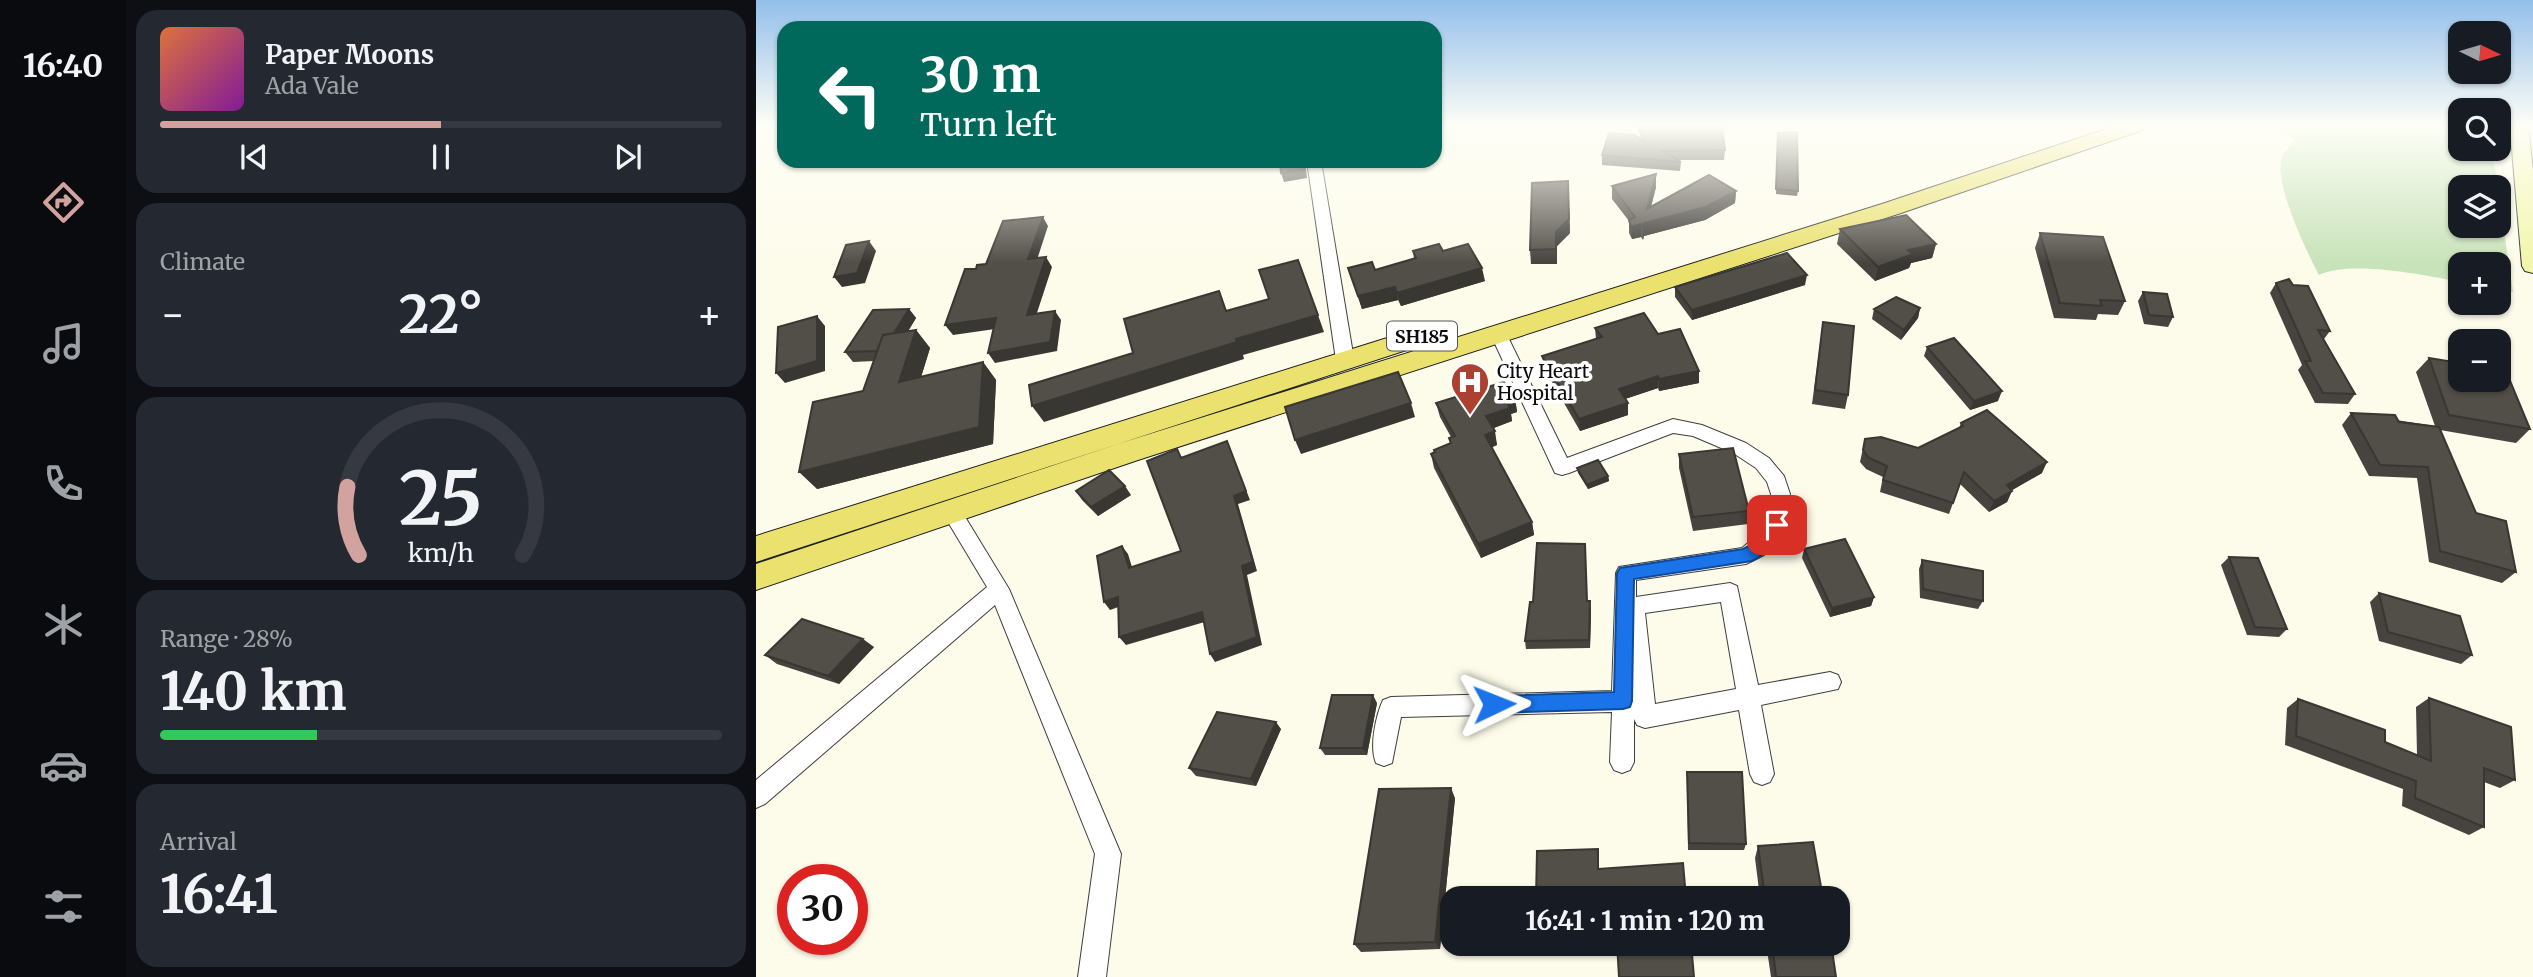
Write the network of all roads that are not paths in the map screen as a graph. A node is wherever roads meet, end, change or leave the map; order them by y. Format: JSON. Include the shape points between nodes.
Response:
{"nodes":[{"id":1,"x":1316,"y":172,"type":"edge"},
{"id":2,"x":1951,"y":172,"type":"edge"},
{"id":3,"x":2001,"y":172,"type":"edge"},
{"id":4,"x":2524,"y":172,"type":"edge"},
{"id":5,"x":2533,"y":266,"type":"edge"},
{"id":6,"x":1498,"y":333,"type":"junction"},
{"id":7,"x":1345,"y":360,"type":"junction"},
{"id":8,"x":994,"y":484,"type":"junction"},
{"id":9,"x":952,"y":512,"type":"junction"},
{"id":10,"x":756,"y":549,"type":"edge"},
{"id":11,"x":1724,"y":559,"type":"junction"},
{"id":12,"x":756,"y":577,"type":"edge"},
{"id":13,"x":999,"y":589,"type":"junction"},
{"id":14,"x":1730,"y":592,"type":"junction"},
{"id":15,"x":1830,"y":682,"type":"dead end"},
{"id":16,"x":1748,"y":698,"type":"junction"},
{"id":17,"x":1623,"y":701,"type":"junction"},
{"id":18,"x":1384,"y":755,"type":"dead end"},
{"id":19,"x":1622,"y":762,"type":"dead end"},
{"id":20,"x":1762,"y":774,"type":"dead end"},
{"id":21,"x":756,"y":796,"type":"edge"},
{"id":22,"x":1092,"y":977,"type":"edge"}],
"edges":[{"from":1,"to":7,"type":"street"},
{"from":2,"to":7,"type":"main road","number":"SH185"},
{"from":3,"to":6,"type":"main road","number":"SH185"},
{"from":4,"to":5,"type":"street"},
{"from":6,"to":8,"type":"main road","number":"SH185"},
{"from":6,"to":11,"type":"street","via":[[1562,468],[1671,426],[1713,437],[1753,456],[1769,470],[1779,485],[1777,525],[1763,548]]},
{"from":7,"to":8,"type":"main road","number":"SH185"},
{"from":8,"to":9,"type":"main road","number":"SH185"},
{"from":8,"to":10,"type":"main road","number":"SH185"},
{"from":9,"to":12,"type":"main road","number":"SH185"},
{"from":9,"to":13,"type":"street"},
{"from":11,"to":14,"type":"street"},
{"from":11,"to":17,"type":"street","via":[[1626,573]]},
{"from":13,"to":21,"type":"street"},
{"from":13,"to":22,"type":"street","via":[[1108,854]]},
{"from":14,"to":16,"type":"street"},
{"from":14,"to":16,"type":"street","via":[[1634,606],[1645,717]]},
{"from":15,"to":16,"type":"street"},
{"from":16,"to":20,"type":"street"},
{"from":17,"to":18,"type":"street","via":[[1391,707]]},
{"from":17,"to":19,"type":"street"}]}
